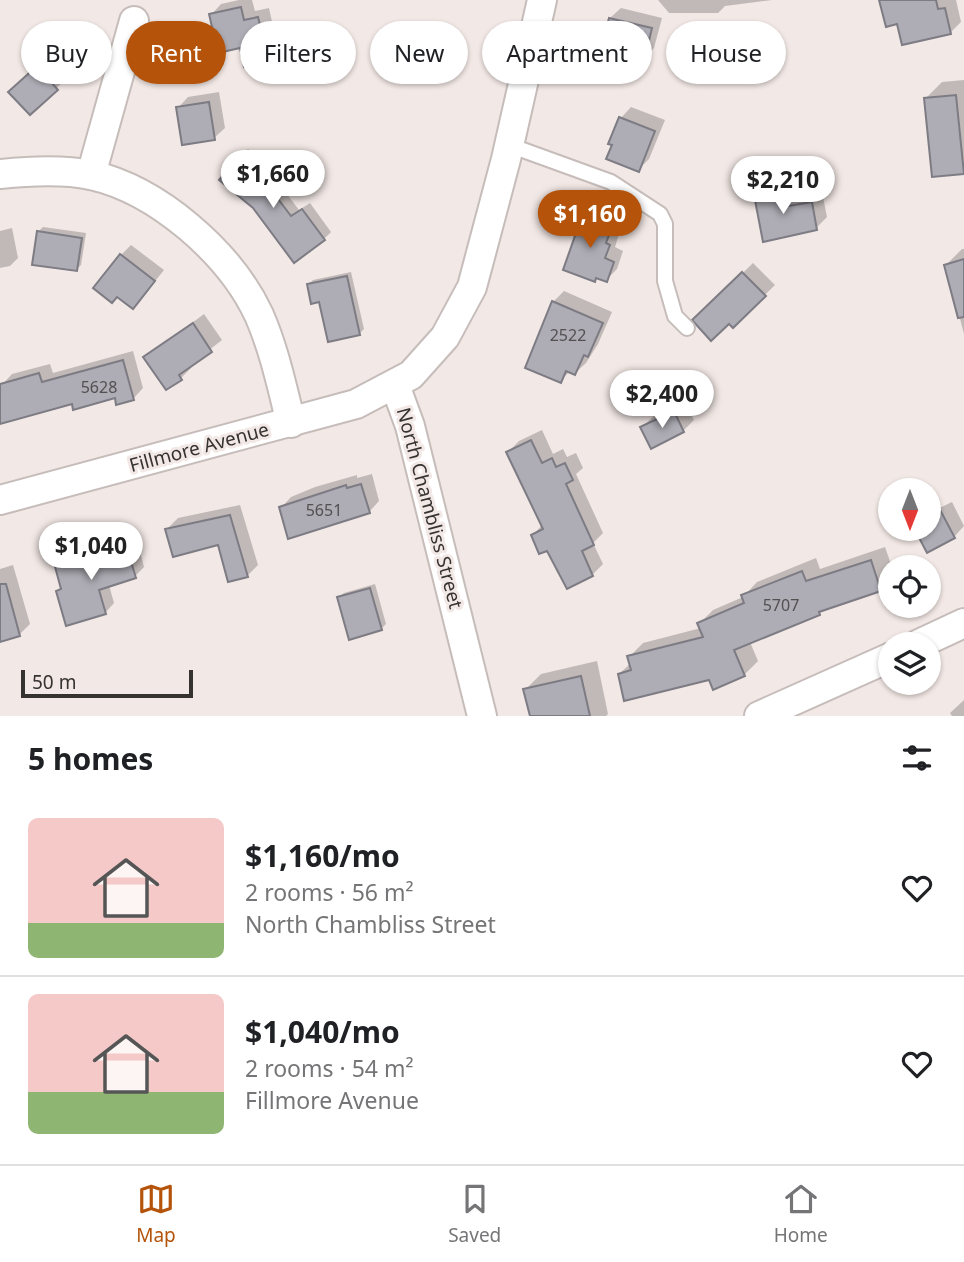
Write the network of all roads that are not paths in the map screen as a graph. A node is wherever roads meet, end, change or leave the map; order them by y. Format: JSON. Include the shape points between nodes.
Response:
{"nodes":[{"id":1,"x":542,"y":0,"type":"edge"},
{"id":2,"x":126,"y":50,"type":"edge"},
{"id":3,"x":509,"y":145,"type":"junction"},
{"id":4,"x":0,"y":174,"type":"edge"},
{"id":5,"x":91,"y":175,"type":"junction"},
{"id":6,"x":687,"y":328,"type":"dead end"},
{"id":7,"x":395,"y":385,"type":"junction"},
{"id":8,"x":290,"y":423,"type":"junction"},
{"id":9,"x":0,"y":500,"type":"edge"},
{"id":10,"x":964,"y":623,"type":"edge"},
{"id":11,"x":941,"y":634,"type":"edge"},
{"id":12,"x":878,"y":663,"type":"edge"},
{"id":13,"x":482,"y":716,"type":"edge"},
{"id":14,"x":759,"y":716,"type":"edge"}],
"edges":[{"from":1,"to":3,"type":"street","name":"North Chambliss Street"},
{"from":2,"to":5,"type":"street"},
{"from":3,"to":6,"type":"lane","via":[[611,182],[660,214],[665,224],[665,281],[675,316]]},
{"from":3,"to":7,"type":"street","name":"North Chambliss Street","via":[[480,263],[463,306],[436,348]]},
{"from":4,"to":5,"type":"street"},
{"from":5,"to":8,"type":"street","via":[[125,187],[173,217],[233,276],[259,315]]},
{"from":7,"to":8,"type":"street","name":"Fillmore Avenue","via":[[356,404]]},
{"from":7,"to":13,"type":"street","name":"North Chambliss Street","via":[[417,452]]},
{"from":8,"to":9,"type":"street","name":"Fillmore Avenue"},
{"from":10,"to":11,"type":"street"},
{"from":12,"to":14,"type":"street"}]}
